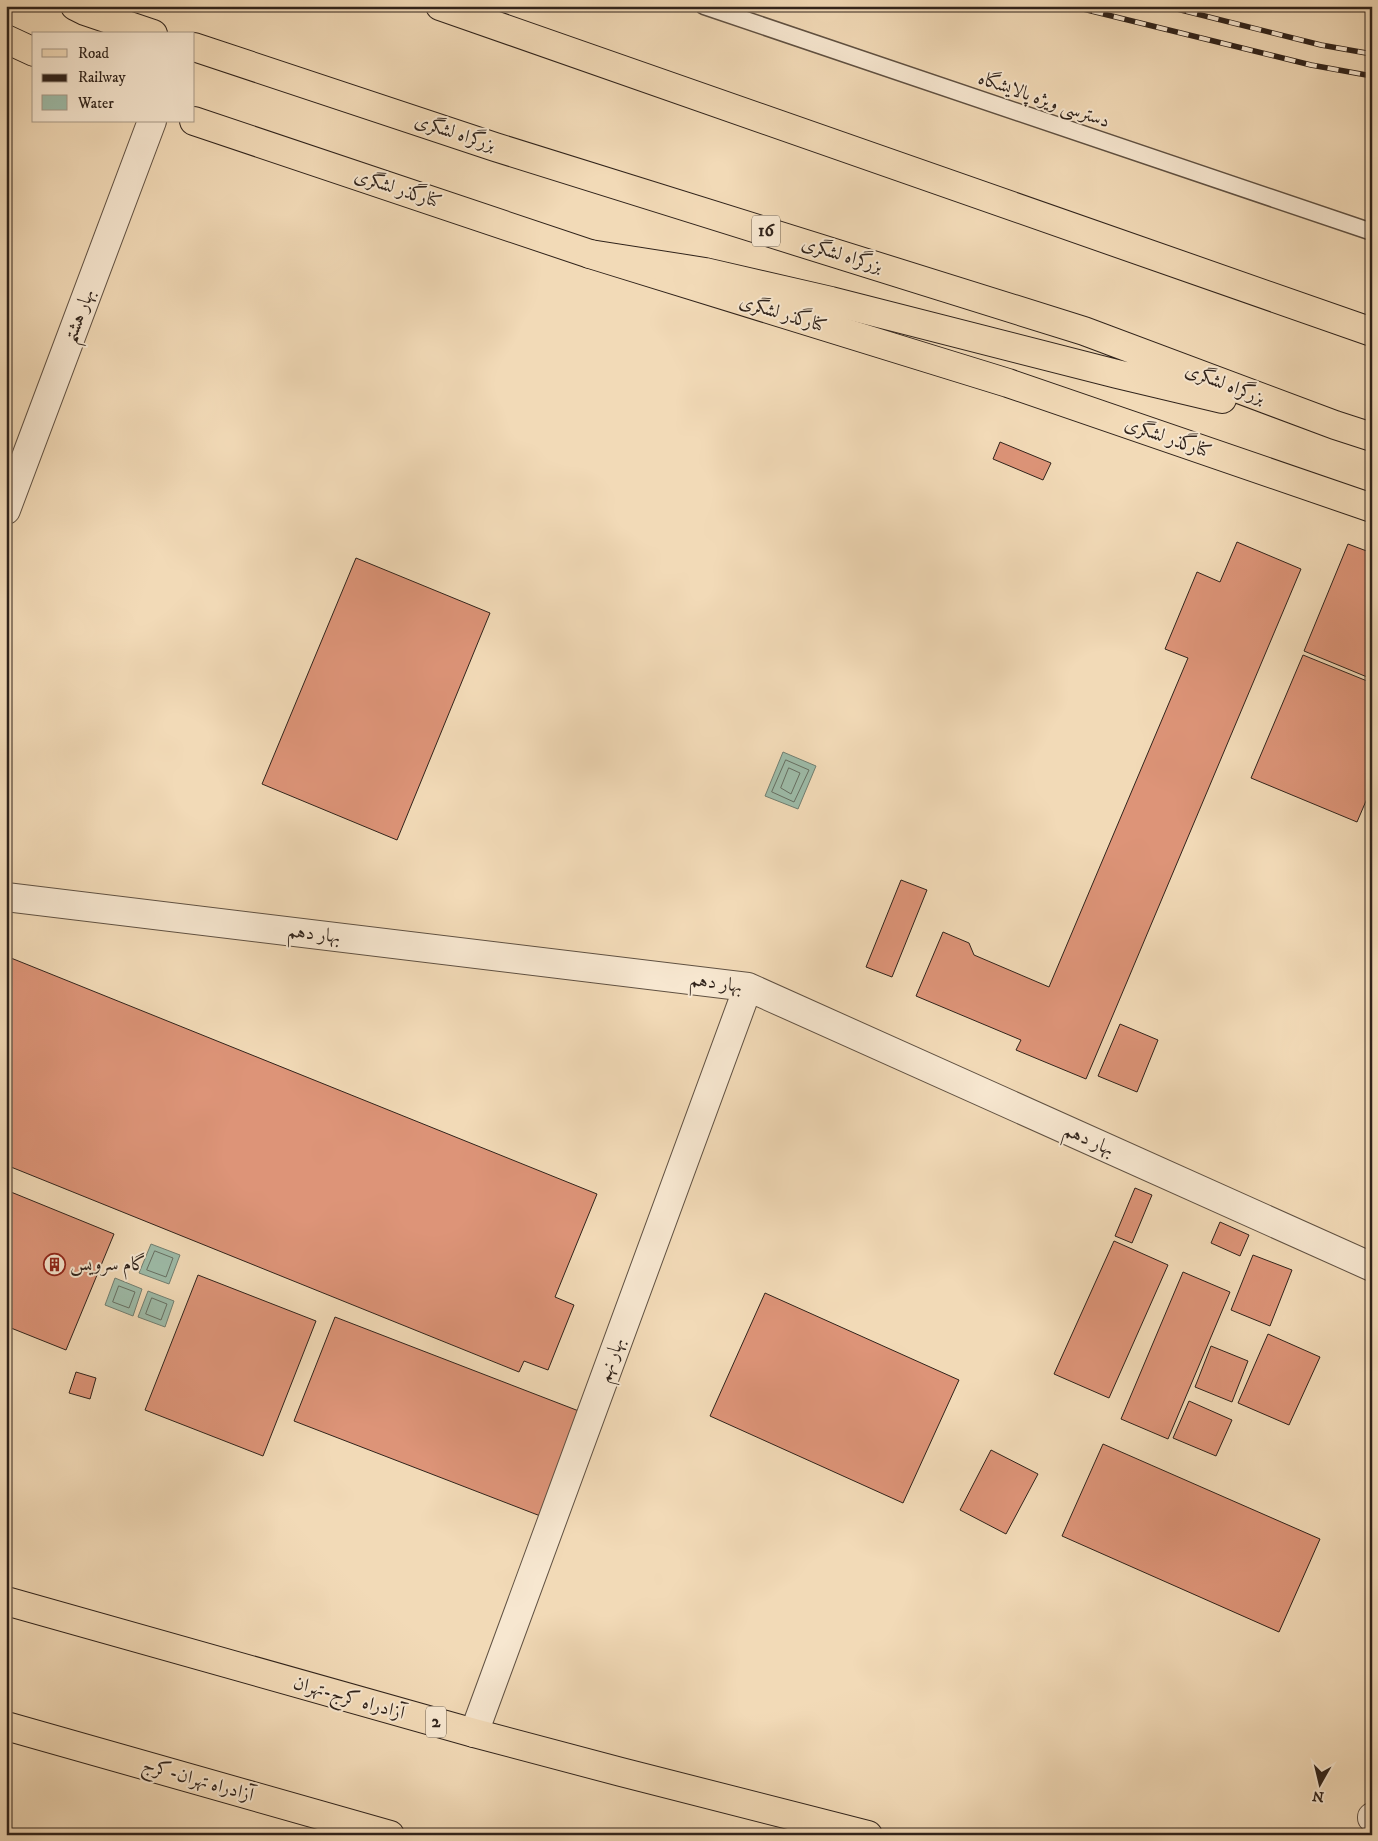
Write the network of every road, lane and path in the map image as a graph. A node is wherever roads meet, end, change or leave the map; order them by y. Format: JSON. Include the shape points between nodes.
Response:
{"nodes":[{"id":1,"x":75,"y":6,"type":"edge"},
{"id":2,"x":440,"y":6,"type":"edge"},
{"id":3,"x":704,"y":6,"type":"edge"},
{"id":4,"x":147,"y":32,"type":"edge"},
{"id":5,"x":6,"y":39,"type":"edge"},
{"id":6,"x":195,"y":47,"type":"edge"},
{"id":7,"x":32,"y":51,"type":"edge"},
{"id":8,"x":195,"y":121,"type":"edge"},
{"id":9,"x":152,"y":122,"type":"edge"},
{"id":10,"x":1372,"y":232,"type":"edge"},
{"id":11,"x":590,"y":254,"type":"junction"},
{"id":12,"x":1372,"y":332,"type":"edge"},
{"id":13,"x":1335,"y":425,"type":"junction"},
{"id":14,"x":1372,"y":437,"type":"edge"},
{"id":15,"x":1372,"y":508,"type":"edge"},
{"id":16,"x":6,"y":510,"type":"edge"},
{"id":17,"x":6,"y":897,"type":"edge"},
{"id":18,"x":748,"y":987,"type":"junction"},
{"id":19,"x":1372,"y":1267,"type":"edge"},
{"id":20,"x":6,"y":1601,"type":"edge"},
{"id":21,"x":6,"y":1726,"type":"edge"},
{"id":22,"x":474,"y":1733,"type":"junction"},
{"id":23,"x":390,"y":1835,"type":"edge"},
{"id":24,"x":868,"y":1835,"type":"edge"}],
"edges":[{"from":1,"to":4,"type":"main road"},
{"from":2,"to":12,"type":"main road"},
{"from":3,"to":10,"type":"lane","name":"دسترسی ویژه پالایشگاه"},
{"from":5,"to":7,"type":"main road"},
{"from":6,"to":13,"type":"main road","name":"بزرگراه لشگری","number":"16","via":[[495,147],[1084,331]]},
{"from":8,"to":11,"type":"main road","name":"کنارگذر لشگری"},
{"from":9,"to":16,"type":"street","name":"بهار هشتم"},
{"from":11,"to":13,"type":"main road","via":[[705,272]]},
{"from":11,"to":15,"type":"main road","name":"کنارگذر لشگری","via":[[1008,383]]},
{"from":13,"to":14,"type":"main road","name":"بزرگراه لشگری"},
{"from":17,"to":18,"type":"street","name":"بهار دهم"},
{"from":18,"to":19,"type":"street","name":"بهار دهم"},
{"from":18,"to":22,"type":"street","name":"بهار نهم"},
{"from":20,"to":22,"type":"main road","name":"آزادراه کرج-تهران","number":"2"},
{"from":21,"to":23,"type":"main road","name":"آزادراه تهران-کرج"},
{"from":22,"to":24,"type":"main road","name":"آزادراه کرج-تهران","number":"2"}]}
